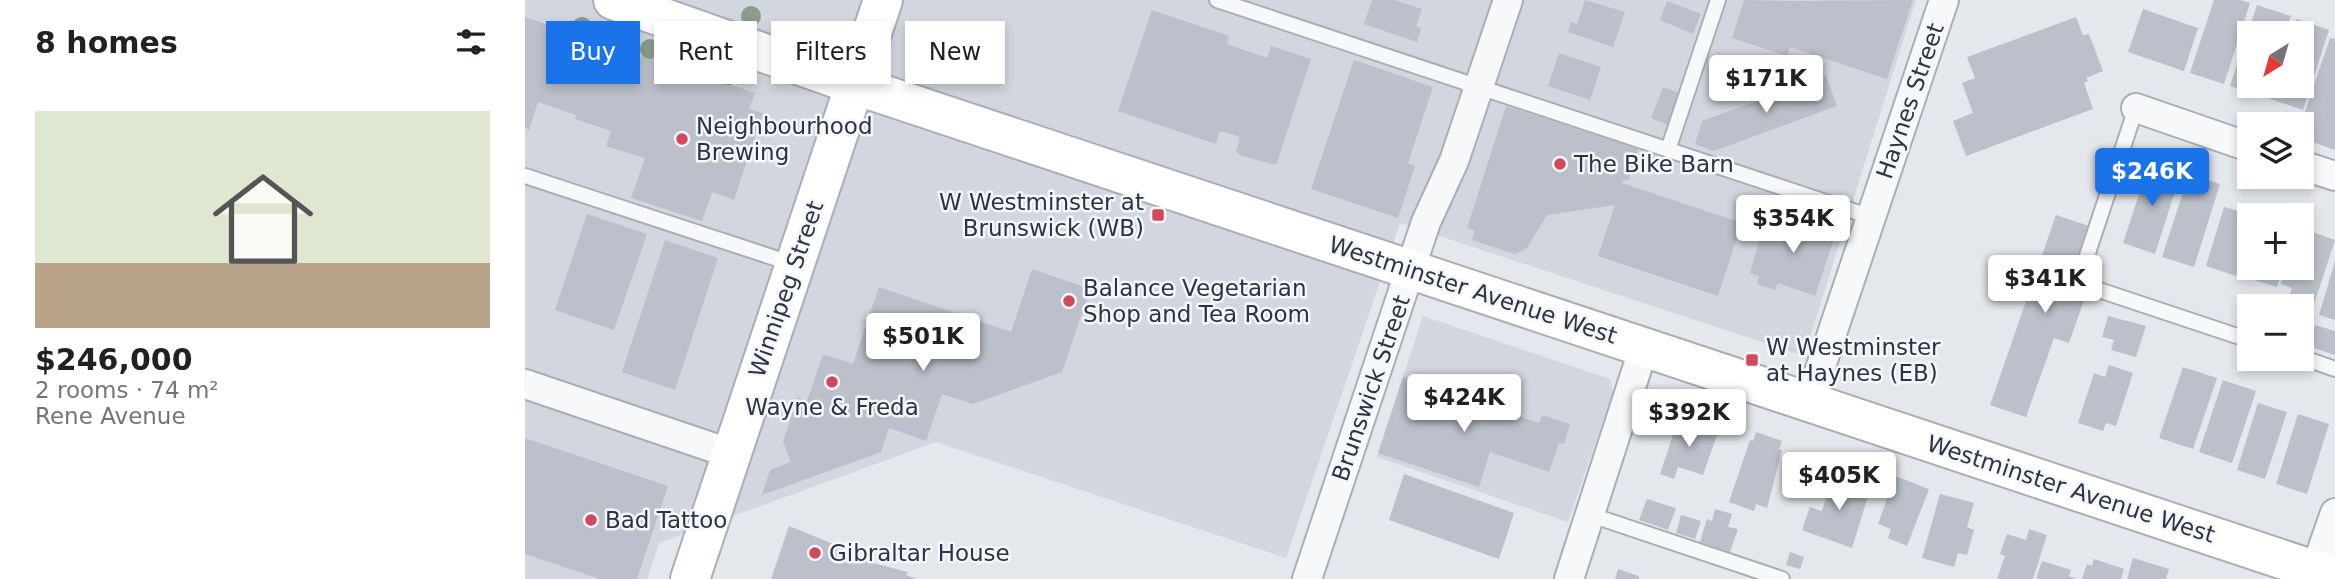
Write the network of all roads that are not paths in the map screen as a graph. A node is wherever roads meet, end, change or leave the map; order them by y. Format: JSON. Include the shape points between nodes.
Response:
{"nodes":[{"id":1,"x":613,"y":0,"type":"edge"},
{"id":2,"x":883,"y":0,"type":"edge"},
{"id":3,"x":1217,"y":0,"type":"edge"},
{"id":4,"x":1508,"y":0,"type":"edge"},
{"id":5,"x":1718,"y":0,"type":"edge"},
{"id":6,"x":1944,"y":0,"type":"edge"},
{"id":7,"x":855,"y":85,"type":"junction"},
{"id":8,"x":1478,"y":88,"type":"junction"},
{"id":9,"x":2136,"y":108,"type":"joint"},
{"id":10,"x":2237,"y":142,"type":"edge"},
{"id":11,"x":1668,"y":150,"type":"junction"},
{"id":12,"x":2314,"y":169,"type":"edge"},
{"id":13,"x":525,"y":176,"type":"edge"},
{"id":14,"x":2335,"y":176,"type":"edge"},
{"id":15,"x":1871,"y":217,"type":"junction"},
{"id":16,"x":794,"y":265,"type":"junction"},
{"id":17,"x":1411,"y":269,"type":"junction"},
{"id":18,"x":2237,"y":336,"type":"edge"},
{"id":19,"x":1644,"y":347,"type":"junction"},
{"id":20,"x":2314,"y":362,"type":"edge"},
{"id":21,"x":2335,"y":369,"type":"edge"},
{"id":22,"x":525,"y":384,"type":"edge"},
{"id":23,"x":1809,"y":402,"type":"junction"},
{"id":24,"x":732,"y":454,"type":"junction"},
{"id":25,"x":2335,"y":513,"type":"edge"},
{"id":26,"x":1591,"y":515,"type":"junction"},
{"id":27,"x":2325,"y":573,"type":"edge"},
{"id":28,"x":690,"y":579,"type":"edge"},
{"id":29,"x":1307,"y":579,"type":"edge"},
{"id":30,"x":1569,"y":579,"type":"edge"},
{"id":31,"x":1782,"y":579,"type":"edge"}],
"edges":[{"from":1,"to":7,"type":"main road","name":"Westminster Avenue West"},
{"from":2,"to":7,"type":"main road","name":"Winnipeg Street"},
{"from":3,"to":8,"type":"lane"},
{"from":4,"to":8,"type":"street","name":"Brunswick Street"},
{"from":5,"to":11,"type":"lane"},
{"from":6,"to":15,"type":"street","name":"Haynes Street"},
{"from":7,"to":16,"type":"main road","name":"Winnipeg Street"},
{"from":7,"to":17,"type":"main road","name":"Westminster Avenue West"},
{"from":8,"to":11,"type":"lane"},
{"from":8,"to":17,"type":"street","name":"Brunswick Street"},
{"from":9,"to":10,"type":"street"},
{"from":9,"to":18,"type":"lane","via":[[2078,284]]},
{"from":11,"to":15,"type":"lane"},
{"from":12,"to":14,"type":"street"},
{"from":13,"to":16,"type":"lane"},
{"from":15,"to":23,"type":"street","name":"Haynes Street"},
{"from":16,"to":24,"type":"main road","name":"Winnipeg Street"},
{"from":17,"to":19,"type":"main road","name":"Westminster Avenue West"},
{"from":17,"to":29,"type":"street","name":"Brunswick Street"},
{"from":19,"to":23,"type":"main road","name":"Westminster Avenue West"},
{"from":19,"to":26,"type":"street"},
{"from":20,"to":21,"type":"lane"},
{"from":22,"to":24,"type":"street"},
{"from":23,"to":27,"type":"main road","name":"Westminster Avenue West"},
{"from":24,"to":28,"type":"main road","name":"Winnipeg Street"},
{"from":25,"to":27,"type":"street"},
{"from":26,"to":30,"type":"street"},
{"from":26,"to":31,"type":"lane"}]}
